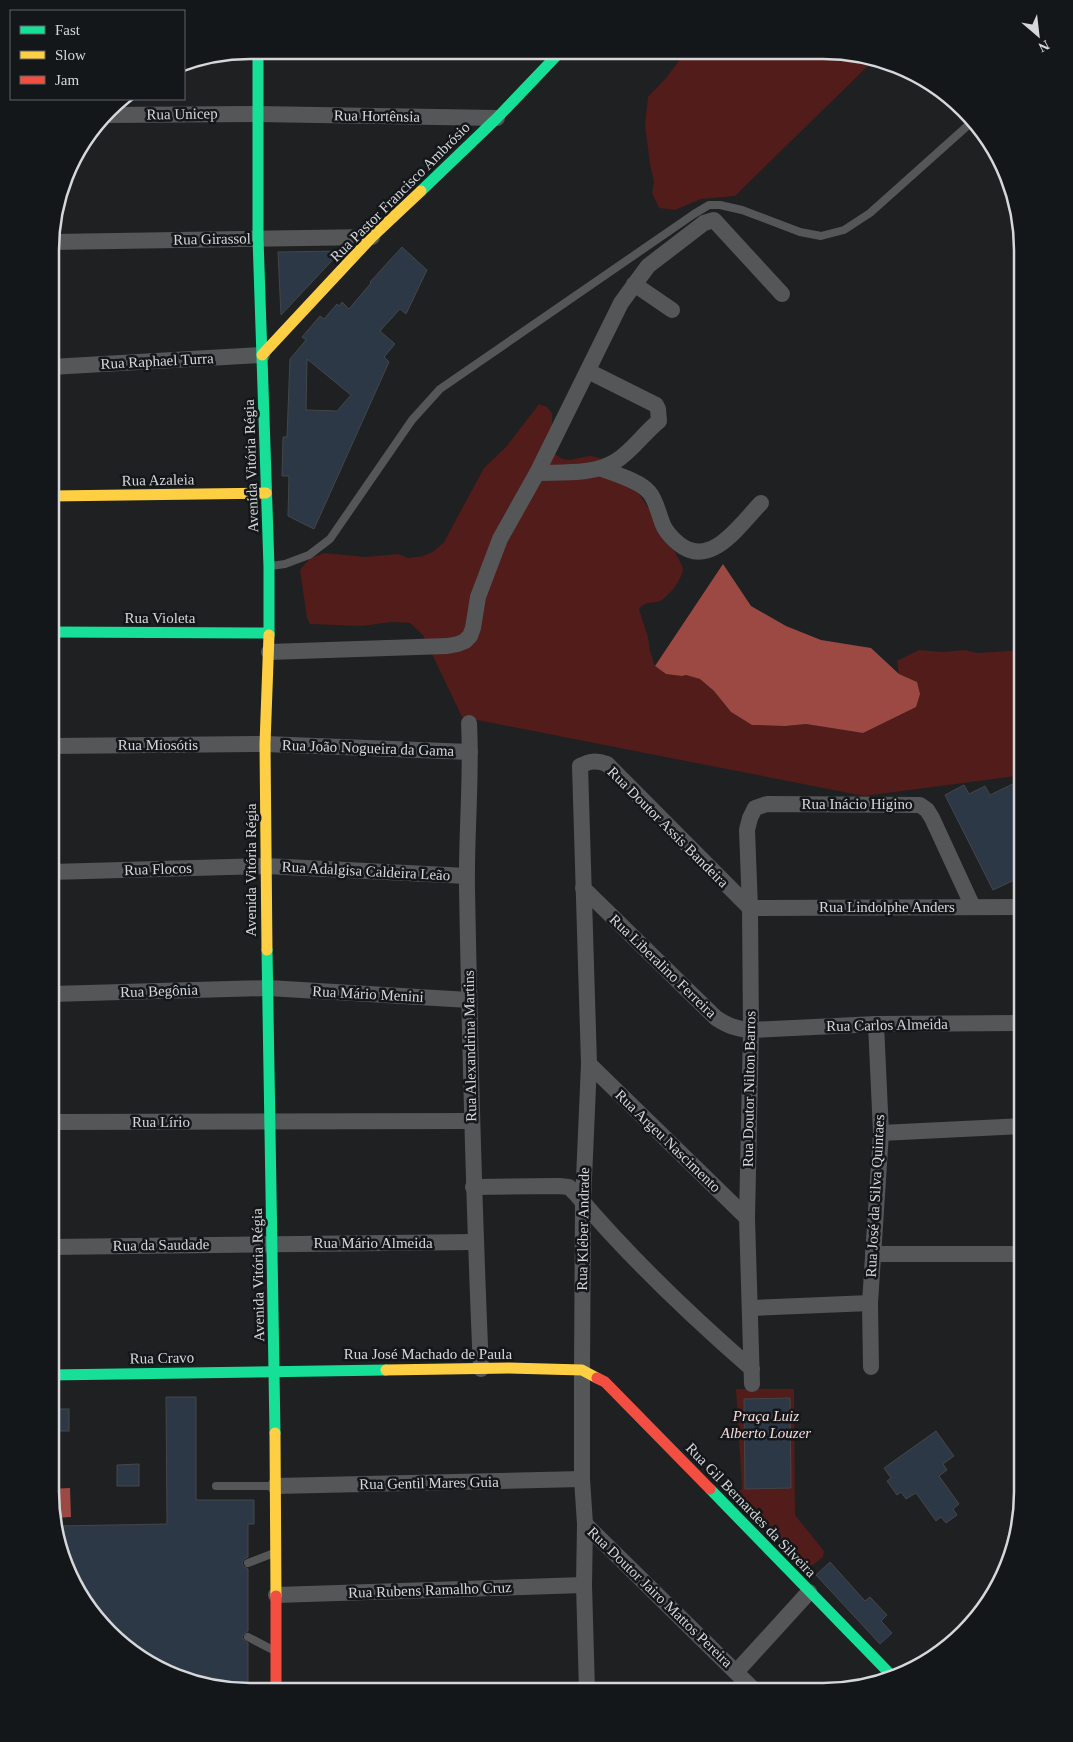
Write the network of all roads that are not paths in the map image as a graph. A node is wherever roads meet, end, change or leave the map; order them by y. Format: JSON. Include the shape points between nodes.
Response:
{"nodes":[{"id":1,"x":258,"y":59,"type":"edge"},
{"id":2,"x":553,"y":59,"type":"edge"},
{"id":3,"x":257,"y":114,"type":"junction"},
{"id":4,"x":115,"y":115,"type":"edge"},
{"id":5,"x":497,"y":118,"type":"junction"},
{"id":6,"x":968,"y":125,"type":"edge"},
{"id":7,"x":372,"y":237,"type":"junction"},
{"id":8,"x":258,"y":238,"type":"junction"},
{"id":9,"x":59,"y":242,"type":"edge"},
{"id":10,"x":634,"y":284,"type":"junction"},
{"id":11,"x":782,"y":294,"type":"dead end"},
{"id":12,"x":672,"y":310,"type":"dead end"},
{"id":13,"x":262,"y":356,"type":"junction"},
{"id":14,"x":59,"y":367,"type":"edge"},
{"id":15,"x":588,"y":371,"type":"junction"},
{"id":16,"x":602,"y":468,"type":"junction"},
{"id":17,"x":537,"y":474,"type":"junction"},
{"id":18,"x":266,"y":493,"type":"junction"},
{"id":19,"x":59,"y":496,"type":"edge"},
{"id":20,"x":761,"y":502,"type":"dead end"},
{"id":21,"x":269,"y":567,"type":"junction"},
{"id":22,"x":59,"y":632,"type":"edge"},
{"id":23,"x":269,"y":634,"type":"junction"},
{"id":24,"x":270,"y":652,"type":"junction"},
{"id":25,"x":468,"y":723,"type":"dead end"},
{"id":26,"x":265,"y":744,"type":"junction"},
{"id":27,"x":59,"y":746,"type":"edge"},
{"id":28,"x":470,"y":752,"type":"junction"},
{"id":29,"x":580,"y":766,"type":"joint"},
{"id":30,"x":767,"y":804,"type":"joint"},
{"id":31,"x":266,"y":866,"type":"junction"},
{"id":32,"x":59,"y":872,"type":"edge"},
{"id":33,"x":467,"y":876,"type":"junction"},
{"id":34,"x":583,"y":888,"type":"junction"},
{"id":35,"x":973,"y":907,"type":"junction"},
{"id":36,"x":1014,"y":907,"type":"edge"},
{"id":37,"x":750,"y":908,"type":"junction"},
{"id":38,"x":268,"y":988,"type":"junction"},
{"id":39,"x":59,"y":994,"type":"edge"},
{"id":40,"x":469,"y":1000,"type":"junction"},
{"id":41,"x":1014,"y":1023,"type":"edge"},
{"id":42,"x":876,"y":1024,"type":"junction"},
{"id":43,"x":751,"y":1030,"type":"junction"},
{"id":44,"x":589,"y":1064,"type":"junction"},
{"id":45,"x":471,"y":1121,"type":"junction"},
{"id":46,"x":59,"y":1122,"type":"edge"},
{"id":47,"x":272,"y":1122,"type":"junction"},
{"id":48,"x":1014,"y":1126,"type":"edge"},
{"id":49,"x":881,"y":1133,"type":"junction"},
{"id":50,"x":473,"y":1187,"type":"junction"},
{"id":51,"x":583,"y":1202,"type":"junction"},
{"id":52,"x":747,"y":1218,"type":"junction"},
{"id":53,"x":475,"y":1242,"type":"junction"},
{"id":54,"x":272,"y":1243,"type":"junction"},
{"id":55,"x":59,"y":1246,"type":"edge"},
{"id":56,"x":872,"y":1254,"type":"junction"},
{"id":57,"x":1014,"y":1254,"type":"edge"},
{"id":58,"x":870,"y":1303,"type":"junction"},
{"id":59,"x":750,"y":1308,"type":"junction"},
{"id":60,"x":871,"y":1367,"type":"dead end"},
{"id":61,"x":481,"y":1369,"type":"junction"},
{"id":62,"x":582,"y":1370,"type":"junction"},
{"id":63,"x":275,"y":1371,"type":"junction"},
{"id":64,"x":59,"y":1375,"type":"edge"},
{"id":65,"x":582,"y":1479,"type":"junction"},
{"id":66,"x":216,"y":1486,"type":"dead end"},
{"id":67,"x":276,"y":1486,"type":"junction"},
{"id":68,"x":584,"y":1524,"type":"junction"},
{"id":69,"x":275,"y":1553,"type":"junction"},
{"id":70,"x":248,"y":1563,"type":"dead end"},
{"id":71,"x":584,"y":1585,"type":"junction"},
{"id":72,"x":809,"y":1592,"type":"junction"},
{"id":73,"x":276,"y":1595,"type":"junction"},
{"id":74,"x":248,"y":1638,"type":"dead end"},
{"id":75,"x":276,"y":1651,"type":"junction"},
{"id":76,"x":737,"y":1671,"type":"junction"},
{"id":77,"x":888,"y":1672,"type":"edge"},
{"id":78,"x":276,"y":1683,"type":"edge"},
{"id":79,"x":587,"y":1683,"type":"edge"},
{"id":80,"x":748,"y":1683,"type":"edge"}],
"edges":[{"from":1,"to":3,"type":"street","name":"Avenida Vitória Régia"},
{"from":2,"to":5,"type":"street","name":"Rua Pastor Francisco Ambrósio"},
{"from":3,"to":4,"type":"street","name":"Rua Unicep"},
{"from":3,"to":5,"type":"street","name":"Rua Hortênsia"},
{"from":3,"to":8,"type":"street","name":"Avenida Vitória Régia"},
{"from":5,"to":7,"type":"street","name":"Rua Pastor Francisco Ambrósio"},
{"from":6,"to":21,"type":"lane","via":[[870,213],[844,230],[821,236],[800,232],[720,205],[709,205],[694,214],[440,389],[412,420],[330,539],[309,555]]},
{"from":7,"to":8,"type":"street","name":"Rua Girassol"},
{"from":7,"to":13,"type":"street","name":"Rua Pastor Francisco Ambrósio"},
{"from":8,"to":9,"type":"street","name":"Rua Girassol"},
{"from":8,"to":13,"type":"street","name":"Avenida Vitória Régia"},
{"from":10,"to":11,"type":"street","via":[[648,266],[704,223],[714,220]]},
{"from":10,"to":12,"type":"street"},
{"from":10,"to":15,"type":"street","via":[[621,303]]},
{"from":13,"to":14,"type":"street","name":"Rua Raphael Turra"},
{"from":13,"to":18,"type":"street","name":"Avenida Vitória Régia"},
{"from":15,"to":16,"type":"street","via":[[651,401],[658,409],[659,421],[618,460]]},
{"from":15,"to":17,"type":"street"},
{"from":16,"to":17,"type":"street"},
{"from":16,"to":20,"type":"street","via":[[642,486],[650,493],[665,528],[682,547],[694,552],[713,549],[723,542]]},
{"from":17,"to":24,"type":"street","via":[[500,539],[478,597],[473,628],[465,641],[447,646]]},
{"from":18,"to":19,"type":"street","name":"Rua Azaleia"},
{"from":18,"to":21,"type":"street","name":"Avenida Vitória Régia"},
{"from":21,"to":23,"type":"street","name":"Avenida Vitória Régia"},
{"from":22,"to":23,"type":"street","name":"Rua Violeta"},
{"from":23,"to":24,"type":"street","name":"Avenida Vitória Régia"},
{"from":24,"to":26,"type":"street","name":"Avenida Vitória Régia"},
{"from":25,"to":28,"type":"street","name":"Rua Alexandrina Martins"},
{"from":26,"to":27,"type":"street","name":"Rua Miosótis"},
{"from":26,"to":28,"type":"street","name":"Rua João Nogueira da Gama"},
{"from":26,"to":31,"type":"street","name":"Avenida Vitória Régia"},
{"from":28,"to":33,"type":"street","name":"Rua Alexandrina Martins"},
{"from":29,"to":34,"type":"street","name":"Rua Kléber Andrade"},
{"from":29,"to":37,"type":"street","name":"Rua Doutor Assis Bandeira","via":[[599,761],[607,764]]},
{"from":30,"to":35,"type":"street","name":"Rua Inácio Higino","via":[[920,805],[932,818]]},
{"from":30,"to":37,"type":"street","name":"Rua Doutor Nilton Barros","via":[[755,808],[747,830]]},
{"from":31,"to":32,"type":"street","name":"Rua Flocos"},
{"from":31,"to":33,"type":"street","name":"Rua Adalgisa Caldeira Leão"},
{"from":31,"to":38,"type":"street","name":"Avenida Vitória Régia"},
{"from":33,"to":40,"type":"street","name":"Rua Alexandrina Martins"},
{"from":34,"to":43,"type":"street","name":"Rua Liberalino Ferreira","via":[[716,1018],[727,1026]]},
{"from":34,"to":44,"type":"street","name":"Rua Kléber Andrade"},
{"from":35,"to":36,"type":"street","name":"Rua Lindolphe Anders"},
{"from":35,"to":37,"type":"street","name":"Rua Lindolphe Anders"},
{"from":37,"to":43,"type":"street","name":"Rua Doutor Nilton Barros"},
{"from":38,"to":39,"type":"street","name":"Rua Begônia"},
{"from":38,"to":40,"type":"street","name":"Rua Mário Menini"},
{"from":38,"to":47,"type":"street","name":"Avenida Vitória Régia"},
{"from":40,"to":45,"type":"street","name":"Rua Alexandrina Martins"},
{"from":41,"to":42,"type":"street","name":"Rua Carlos Almeida"},
{"from":42,"to":43,"type":"street","name":"Rua Carlos Almeida"},
{"from":42,"to":49,"type":"street","name":"Rua José da Silva Quintaes"},
{"from":43,"to":52,"type":"street","name":"Rua Doutor Nilton Barros"},
{"from":44,"to":51,"type":"street","name":"Rua Kléber Andrade"},
{"from":44,"to":52,"type":"street","name":"Rua Argeu Nascimento"},
{"from":45,"to":47,"type":"street","name":"Rua Lírio"},
{"from":45,"to":50,"type":"street","name":"Rua Alexandrina Martins"},
{"from":46,"to":47,"type":"street","name":"Rua Lírio"},
{"from":47,"to":54,"type":"street","name":"Avenida Vitória Régia"},
{"from":48,"to":49,"type":"street"},
{"from":49,"to":56,"type":"street","name":"Rua José da Silva Quintaes"},
{"from":50,"to":51,"type":"street","via":[[559,1186],[569,1188]]},
{"from":50,"to":53,"type":"street","name":"Rua Alexandrina Martins"},
{"from":51,"to":59,"type":"street","name":"Rua Doutor Nilton Barros","via":[[752,1376]]},
{"from":51,"to":62,"type":"street","name":"Rua Kléber Andrade"},
{"from":52,"to":59,"type":"street","name":"Rua Doutor Nilton Barros"},
{"from":53,"to":54,"type":"street","name":"Rua Mário Almeida"},
{"from":53,"to":61,"type":"street","name":"Rua Alexandrina Martins"},
{"from":54,"to":55,"type":"street","name":"Rua da Saudade"},
{"from":54,"to":63,"type":"street","name":"Avenida Vitória Régia"},
{"from":56,"to":57,"type":"street"},
{"from":56,"to":58,"type":"street","name":"Rua José da Silva Quintaes"},
{"from":58,"to":59,"type":"street"},
{"from":58,"to":60,"type":"street","name":"Rua José da Silva Quintaes"},
{"from":61,"to":62,"type":"street","name":"Rua José Machado de Paula"},
{"from":61,"to":63,"type":"street","name":"Rua José Machado de Paula"},
{"from":62,"to":65,"type":"street","name":"Rua Kléber Andrade"},
{"from":62,"to":72,"type":"street","name":"Rua Gil Bernardes da Silveira","via":[[605,1382]]},
{"from":63,"to":64,"type":"street","name":"Rua Cravo"},
{"from":63,"to":67,"type":"street","name":"Avenida Vitória Régia"},
{"from":65,"to":67,"type":"street","name":"Rua Gentil Mares Guia"},
{"from":65,"to":68,"type":"street","name":"Rua Kléber Andrade"},
{"from":66,"to":67,"type":"lane"},
{"from":67,"to":69,"type":"street","name":"Avenida Vitória Régia"},
{"from":68,"to":71,"type":"street","name":"Rua Kléber Andrade"},
{"from":68,"to":76,"type":"street","name":"Rua Doutor Jairo Mattos Pereira"},
{"from":69,"to":70,"type":"lane"},
{"from":69,"to":73,"type":"street","name":"Avenida Vitória Régia"},
{"from":71,"to":73,"type":"street","name":"Rua Rubens Ramalho Cruz"},
{"from":71,"to":79,"type":"street","name":"Rua Kléber Andrade"},
{"from":72,"to":76,"type":"street"},
{"from":72,"to":77,"type":"street","name":"Rua Gil Bernardes da Silveira"},
{"from":73,"to":75,"type":"street","name":"Avenida Vitória Régia"},
{"from":74,"to":75,"type":"lane"},
{"from":75,"to":78,"type":"street","name":"Avenida Vitória Régia"},
{"from":76,"to":80,"type":"street","name":"Rua Doutor Jairo Mattos Pereira"}]}
